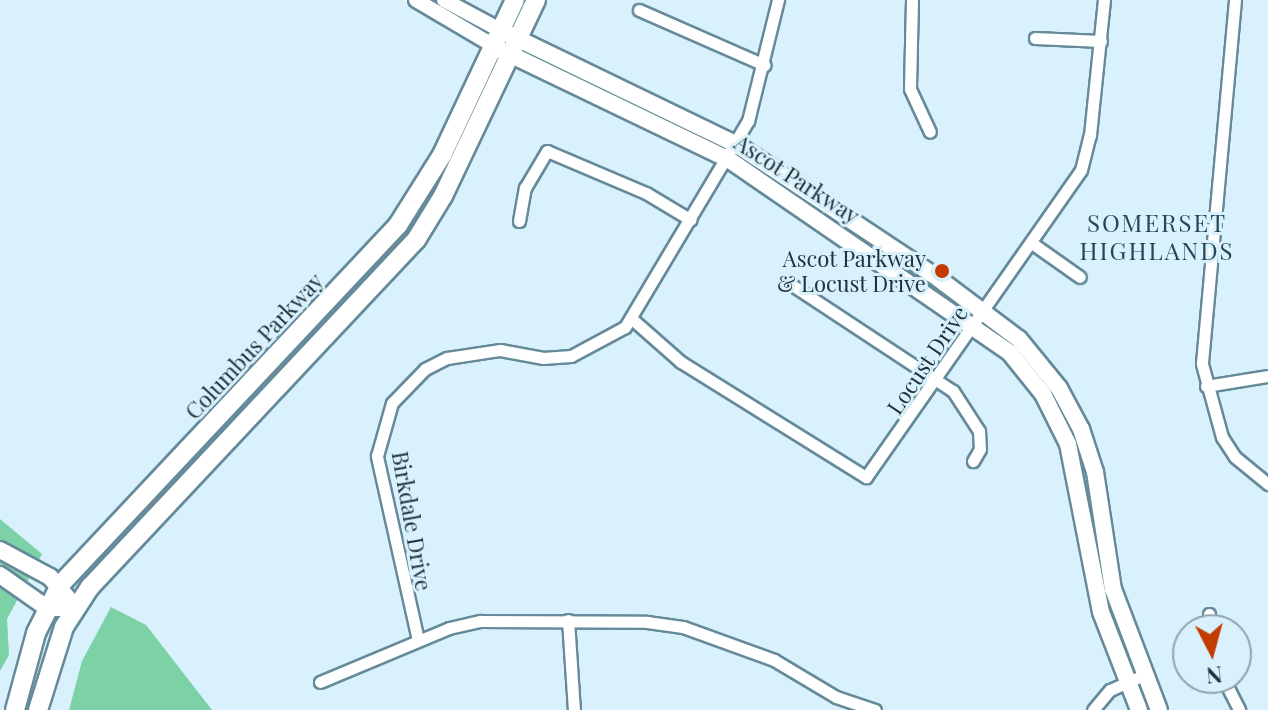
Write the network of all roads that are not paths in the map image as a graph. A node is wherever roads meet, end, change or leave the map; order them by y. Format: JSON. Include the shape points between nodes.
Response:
{"nodes":[{"id":1,"x":416,"y":0,"type":"edge"},
{"id":2,"x":444,"y":0,"type":"edge"},
{"id":3,"x":515,"y":0,"type":"edge"},
{"id":4,"x":536,"y":0,"type":"edge"},
{"id":5,"x":778,"y":0,"type":"edge"},
{"id":6,"x":912,"y":0,"type":"edge"},
{"id":7,"x":1104,"y":0,"type":"edge"},
{"id":8,"x":1235,"y":0,"type":"edge"},
{"id":9,"x":639,"y":10,"type":"dead end"},
{"id":10,"x":1035,"y":38,"type":"dead end"},
{"id":11,"x":1101,"y":41,"type":"junction"},
{"id":12,"x":505,"y":42,"type":"junction"},
{"id":13,"x":764,"y":65,"type":"junction"},
{"id":14,"x":930,"y":132,"type":"dead end"},
{"id":15,"x":732,"y":152,"type":"junction"},
{"id":16,"x":691,"y":220,"type":"junction"},
{"id":17,"x":519,"y":221,"type":"dead end"},
{"id":18,"x":1033,"y":244,"type":"junction"},
{"id":19,"x":1080,"y":277,"type":"dead end"},
{"id":20,"x":792,"y":285,"type":"dead end"},
{"id":21,"x":980,"y":318,"type":"junction"},
{"id":22,"x":632,"y":319,"type":"junction"},
{"id":23,"x":1268,"y":376,"type":"edge"},
{"id":24,"x":938,"y":380,"type":"junction"},
{"id":25,"x":1206,"y":386,"type":"junction"},
{"id":26,"x":973,"y":461,"type":"dead end"},
{"id":27,"x":1268,"y":484,"type":"edge"},
{"id":28,"x":0,"y":550,"type":"edge"},
{"id":29,"x":0,"y":575,"type":"edge"},
{"id":30,"x":60,"y":585,"type":"junction"},
{"id":31,"x":47,"y":608,"type":"junction"},
{"id":32,"x":76,"y":608,"type":"junction"},
{"id":33,"x":568,"y":620,"type":"junction"},
{"id":34,"x":418,"y":640,"type":"junction"},
{"id":35,"x":1144,"y":675,"type":"junction"},
{"id":36,"x":320,"y":682,"type":"dead end"},
{"id":37,"x":1128,"y":682,"type":"junction"},
{"id":38,"x":15,"y":710,"type":"edge"},
{"id":39,"x":38,"y":710,"type":"edge"},
{"id":40,"x":574,"y":710,"type":"edge"},
{"id":41,"x":875,"y":710,"type":"edge"},
{"id":42,"x":1093,"y":710,"type":"edge"},
{"id":43,"x":1139,"y":710,"type":"edge"},
{"id":44,"x":1159,"y":710,"type":"edge"}],
"edges":[{"from":1,"to":12,"type":"street","name":"Ascot Parkway"},
{"from":2,"to":12,"type":"street","name":"Ascot Parkway"},
{"from":3,"to":12,"type":"main road","name":"Columbus Parkway"},
{"from":4,"to":12,"type":"main road","name":"Columbus Parkway"},
{"from":5,"to":13,"type":"street","name":"Birkdale Drive"},
{"from":6,"to":14,"type":"street","via":[[910,89]]},
{"from":7,"to":11,"type":"street","name":"Locust Drive"},
{"from":8,"to":25,"type":"street","via":[[1202,344]]},
{"from":9,"to":13,"type":"street"},
{"from":10,"to":11,"type":"street"},
{"from":11,"to":18,"type":"street","name":"Locust Drive","via":[[1081,170]]},
{"from":12,"to":15,"type":"main road","name":"Ascot Parkway"},
{"from":12,"to":30,"type":"main road","name":"Columbus Parkway","via":[[398,225]]},
{"from":12,"to":32,"type":"main road","name":"Columbus Parkway","via":[[443,196],[416,240],[109,563]]},
{"from":13,"to":15,"type":"street","name":"Birkdale Drive","via":[[754,108]]},
{"from":15,"to":16,"type":"street","name":"Birkdale Drive"},
{"from":15,"to":21,"type":"main road","name":"Ascot Parkway"},
{"from":16,"to":17,"type":"street","via":[[646,193],[547,151],[525,188]]},
{"from":16,"to":22,"type":"street","name":"Birkdale Drive"},
{"from":18,"to":19,"type":"street"},
{"from":18,"to":21,"type":"street","name":"Locust Drive"},
{"from":20,"to":24,"type":"street"},
{"from":21,"to":24,"type":"street","name":"Locust Drive"},
{"from":21,"to":35,"type":"main road","name":"Ascot Parkway","via":[[1031,352],[1081,429],[1095,472],[1113,589]]},
{"from":21,"to":37,"type":"main road","name":"Ascot Parkway","via":[[1056,416],[1076,474],[1101,612]]},
{"from":22,"to":24,"type":"street","name":"Locust Drive","via":[[681,362],[866,477]]},
{"from":22,"to":34,"type":"street","name":"Birkdale Drive","via":[[611,339],[571,356],[543,358],[500,350],[447,358],[425,369],[392,403],[377,456]]},
{"from":23,"to":25,"type":"street"},
{"from":24,"to":26,"type":"street","via":[[953,391],[979,431],[980,449]]},
{"from":25,"to":27,"type":"street","via":[[1213,418],[1235,457]]},
{"from":28,"to":30,"type":"main road"},
{"from":29,"to":31,"type":"main road"},
{"from":30,"to":31,"type":"main road","name":"Columbus Parkway"},
{"from":30,"to":32,"type":"main road"},
{"from":31,"to":32,"type":"main road"},
{"from":31,"to":38,"type":"main road","name":"Columbus Parkway"},
{"from":32,"to":39,"type":"main road","name":"Columbus Parkway","via":[[51,660]]},
{"from":33,"to":34,"type":"street","via":[[480,621]]},
{"from":33,"to":40,"type":"street"},
{"from":33,"to":41,"type":"street","via":[[683,627],[774,660],[836,697]]},
{"from":34,"to":36,"type":"street"},
{"from":35,"to":37,"type":"street"},
{"from":35,"to":44,"type":"main road","name":"Ascot Parkway"},
{"from":37,"to":42,"type":"street","via":[[1110,690]]},
{"from":37,"to":43,"type":"main road","name":"Ascot Parkway"}]}
